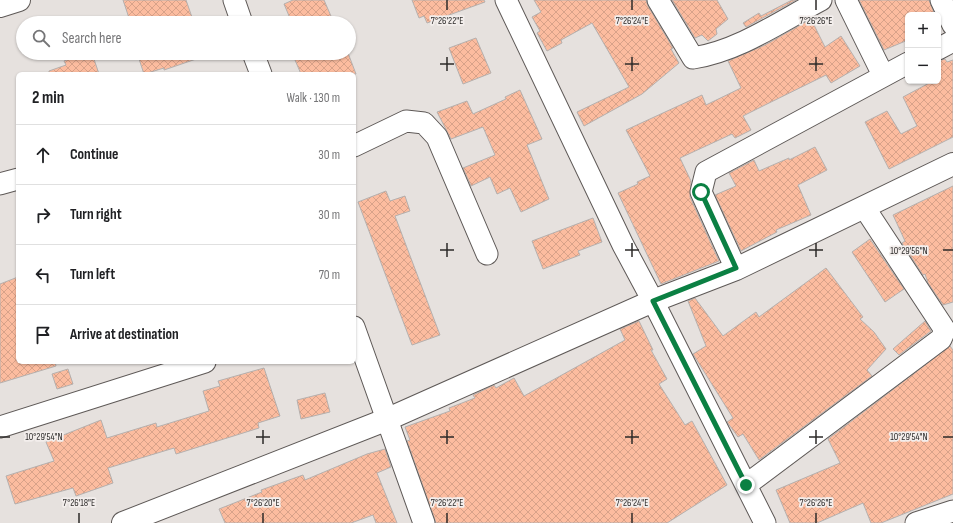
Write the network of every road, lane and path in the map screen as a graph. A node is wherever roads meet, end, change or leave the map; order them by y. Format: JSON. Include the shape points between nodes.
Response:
{"nodes":[{"id":1,"x":19,"y":0,"type":"edge"},
{"id":2,"x":234,"y":0,"type":"edge"},
{"id":3,"x":506,"y":0,"type":"edge"},
{"id":4,"x":658,"y":0,"type":"edge"},
{"id":5,"x":821,"y":0,"type":"edge"},
{"id":6,"x":846,"y":0,"type":"edge"},
{"id":7,"x":941,"y":0,"type":"edge"},
{"id":8,"x":0,"y":6,"type":"edge"},
{"id":9,"x":240,"y":16,"type":"edge"},
{"id":10,"x":953,"y":24,"type":"edge"},
{"id":11,"x":953,"y":41,"type":"edge"},
{"id":12,"x":941,"y":47,"type":"edge"},
{"id":13,"x":255,"y":60,"type":"edge"},
{"id":14,"x":905,"y":64,"type":"edge"},
{"id":15,"x":259,"y":72,"type":"edge"},
{"id":16,"x":884,"y":75,"type":"junction"},
{"id":17,"x":356,"y":145,"type":"edge"},
{"id":18,"x":953,"y":164,"type":"edge"},
{"id":19,"x":16,"y":180,"type":"edge"},
{"id":20,"x":0,"y":184,"type":"edge"},
{"id":21,"x":864,"y":207,"type":"junction"},
{"id":22,"x":487,"y":254,"type":"dead end"},
{"id":23,"x":736,"y":268,"type":"junction"},
{"id":24,"x":653,"y":301,"type":"junction"},
{"id":25,"x":356,"y":332,"type":"edge"},
{"id":26,"x":199,"y":364,"type":"edge"},
{"id":27,"x":388,"y":419,"type":"junction"},
{"id":28,"x":0,"y":427,"type":"edge"},
{"id":29,"x":746,"y":485,"type":"junction"},
{"id":30,"x":946,"y":516,"type":"edge"},
{"id":31,"x":123,"y":523,"type":"edge"},
{"id":32,"x":424,"y":523,"type":"edge"},
{"id":33,"x":765,"y":523,"type":"edge"},
{"id":34,"x":916,"y":523,"type":"edge"}],
"edges":[{"from":1,"to":8,"type":"street"},
{"from":2,"to":9,"type":"street"},
{"from":3,"to":24,"type":"street","via":[[623,245]]},
{"from":4,"to":5,"type":"street","via":[[693,58],[706,56],[740,43]]},
{"from":6,"to":16,"type":"street"},
{"from":7,"to":10,"type":"street"},
{"from":11,"to":12,"type":"street"},
{"from":13,"to":15,"type":"street"},
{"from":14,"to":16,"type":"street"},
{"from":16,"to":23,"type":"street","via":[[706,172],[701,192]]},
{"from":17,"to":22,"type":"street","via":[[406,121],[424,124],[437,136]]},
{"from":18,"to":21,"type":"street"},
{"from":19,"to":20,"type":"street"},
{"from":21,"to":23,"type":"street"},
{"from":21,"to":29,"type":"street","via":[[946,330],[941,339]]},
{"from":23,"to":24,"type":"street"},
{"from":24,"to":27,"type":"street"},
{"from":24,"to":29,"type":"street"},
{"from":25,"to":27,"type":"street"},
{"from":26,"to":28,"type":"street"},
{"from":27,"to":31,"type":"street"},
{"from":27,"to":32,"type":"street"},
{"from":29,"to":33,"type":"street"},
{"from":30,"to":34,"type":"street"}]}
